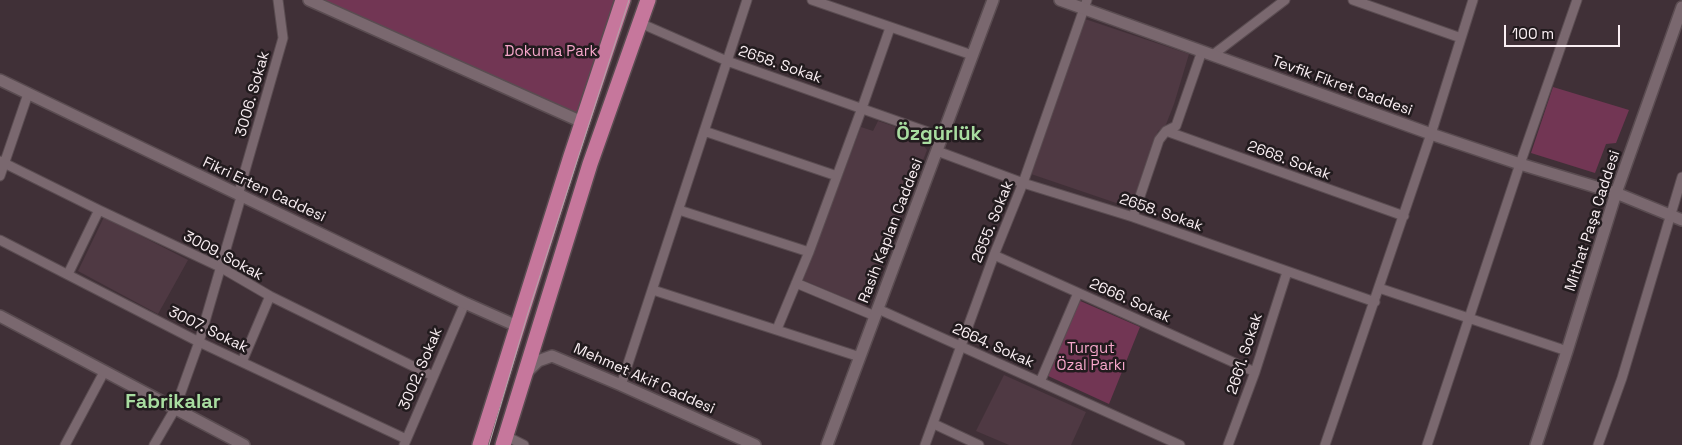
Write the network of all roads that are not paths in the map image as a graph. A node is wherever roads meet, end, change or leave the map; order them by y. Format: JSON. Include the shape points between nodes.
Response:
{"nodes":[{"id":1,"x":278,"y":0,"type":"edge"},
{"id":2,"x":309,"y":0,"type":"edge"},
{"id":3,"x":624,"y":0,"type":"edge"},
{"id":4,"x":648,"y":0,"type":"edge"},
{"id":5,"x":747,"y":0,"type":"edge"},
{"id":6,"x":812,"y":0,"type":"edge"},
{"id":7,"x":993,"y":0,"type":"edge"},
{"id":8,"x":1060,"y":0,"type":"edge"},
{"id":9,"x":1285,"y":0,"type":"edge"},
{"id":10,"x":1353,"y":0,"type":"edge"},
{"id":11,"x":1473,"y":0,"type":"edge"},
{"id":12,"x":1576,"y":0,"type":"edge"},
{"id":13,"x":1086,"y":4,"type":"edge"},
{"id":14,"x":1682,"y":7,"type":"edge"},
{"id":15,"x":640,"y":23,"type":"junction"},
{"id":16,"x":890,"y":28,"type":"junction"},
{"id":17,"x":1462,"y":38,"type":"junction"},
{"id":18,"x":1202,"y":50,"type":"junction"},
{"id":19,"x":1214,"y":54,"type":"junction"},
{"id":20,"x":972,"y":55,"type":"junction"},
{"id":21,"x":727,"y":61,"type":"junction"},
{"id":22,"x":0,"y":80,"type":"edge"},
{"id":23,"x":28,"y":94,"type":"junction"},
{"id":24,"x":862,"y":108,"type":"junction"},
{"id":25,"x":582,"y":122,"type":"junction"},
{"id":26,"x":704,"y":132,"type":"junction"},
{"id":27,"x":1166,"y":132,"type":"junction"},
{"id":28,"x":1431,"y":134,"type":"junction"},
{"id":29,"x":942,"y":137,"type":"junction"},
{"id":30,"x":937,"y":151,"type":"junction"},
{"id":31,"x":2,"y":162,"type":"edge"},
{"id":32,"x":1520,"y":164,"type":"junction"},
{"id":33,"x":0,"y":176,"type":"edge"},
{"id":34,"x":837,"y":176,"type":"junction"},
{"id":35,"x":1682,"y":176,"type":"edge"},
{"id":36,"x":1023,"y":183,"type":"junction"},
{"id":37,"x":1616,"y":193,"type":"junction"},
{"id":38,"x":240,"y":196,"type":"junction"},
{"id":39,"x":99,"y":210,"type":"junction"},
{"id":40,"x":679,"y":210,"type":"junction"},
{"id":41,"x":1670,"y":215,"type":"junction"},
{"id":42,"x":1404,"y":216,"type":"junction"},
{"id":43,"x":1133,"y":217,"type":"junction"},
{"id":44,"x":1682,"y":220,"type":"edge"},
{"id":45,"x":0,"y":240,"type":"edge"},
{"id":46,"x":809,"y":252,"type":"junction"},
{"id":47,"x":994,"y":255,"type":"junction"},
{"id":48,"x":220,"y":267,"type":"junction"},
{"id":49,"x":1287,"y":272,"type":"junction"},
{"id":50,"x":68,"y":274,"type":"junction"},
{"id":51,"x":796,"y":283,"type":"junction"},
{"id":52,"x":1379,"y":288,"type":"junction"},
{"id":53,"x":653,"y":290,"type":"junction"},
{"id":54,"x":1078,"y":293,"type":"junction"},
{"id":55,"x":270,"y":296,"type":"junction"},
{"id":56,"x":1375,"y":302,"type":"junction"},
{"id":57,"x":465,"y":303,"type":"junction"},
{"id":58,"x":876,"y":312,"type":"junction"},
{"id":59,"x":0,"y":316,"type":"edge"},
{"id":60,"x":1470,"y":318,"type":"junction"},
{"id":61,"x":517,"y":326,"type":"junction"},
{"id":62,"x":777,"y":329,"type":"junction"},
{"id":63,"x":199,"y":342,"type":"junction"},
{"id":64,"x":960,"y":346,"type":"junction"},
{"id":65,"x":1567,"y":351,"type":"junction"},
{"id":66,"x":860,"y":357,"type":"junction"},
{"id":67,"x":242,"y":362,"type":"junction"},
{"id":68,"x":104,"y":372,"type":"junction"},
{"id":69,"x":1255,"y":372,"type":"junction"},
{"id":70,"x":524,"y":375,"type":"junction"},
{"id":71,"x":433,"y":376,"type":"junction"},
{"id":72,"x":1040,"y":382,"type":"junction"},
{"id":73,"x":621,"y":384,"type":"junction"},
{"id":74,"x":175,"y":409,"type":"junction"},
{"id":75,"x":934,"y":424,"type":"junction"},
{"id":76,"x":505,"y":441,"type":"edge"},
{"id":77,"x":405,"y":442,"type":"edge"},
{"id":78,"x":64,"y":445,"type":"edge"},
{"id":79,"x":154,"y":445,"type":"edge"},
{"id":80,"x":244,"y":445,"type":"edge"},
{"id":81,"x":480,"y":445,"type":"edge"},
{"id":82,"x":524,"y":445,"type":"edge"},
{"id":83,"x":755,"y":445,"type":"edge"},
{"id":84,"x":827,"y":445,"type":"edge"},
{"id":85,"x":925,"y":445,"type":"edge"},
{"id":86,"x":979,"y":445,"type":"edge"},
{"id":87,"x":1180,"y":445,"type":"edge"},
{"id":88,"x":1228,"y":445,"type":"edge"},
{"id":89,"x":1325,"y":445,"type":"edge"},
{"id":90,"x":1427,"y":445,"type":"edge"},
{"id":91,"x":1536,"y":445,"type":"edge"},
{"id":92,"x":1598,"y":445,"type":"edge"}],
"edges":[{"from":1,"to":38,"type":"street","name":"3006. Sokak","via":[[283,38]]},
{"from":2,"to":25,"type":"street"},
{"from":3,"to":25,"type":"highway"},
{"from":4,"to":15,"type":"highway"},
{"from":5,"to":21,"type":"street"},
{"from":6,"to":16,"type":"street"},
{"from":7,"to":20,"type":"street","name":"Rasih Kaplan Caddesi"},
{"from":8,"to":13,"type":"street","name":"Tevfik Fikret Caddesi"},
{"from":9,"to":19,"type":"street"},
{"from":10,"to":17,"type":"street"},
{"from":11,"to":17,"type":"street"},
{"from":12,"to":32,"type":"street"},
{"from":13,"to":18,"type":"street","name":"Tevfik Fikret Caddesi"},
{"from":13,"to":36,"type":"street","name":"2655. Sokak"},
{"from":14,"to":37,"type":"street","name":"Mithat Paşa Caddesi"},
{"from":15,"to":21,"type":"street","name":"2658. Sokak"},
{"from":15,"to":70,"type":"highway","via":[[590,164]]},
{"from":16,"to":20,"type":"street"},
{"from":16,"to":24,"type":"street"},
{"from":17,"to":28,"type":"street"},
{"from":18,"to":19,"type":"street","name":"Tevfik Fikret Caddesi"},
{"from":18,"to":27,"type":"street","via":[[1176,126]]},
{"from":19,"to":28,"type":"street","name":"Tevfik Fikret Caddesi"},
{"from":20,"to":29,"type":"street","name":"Rasih Kaplan Caddesi"},
{"from":21,"to":24,"type":"street","name":"2658. Sokak"},
{"from":21,"to":26,"type":"street"},
{"from":22,"to":23,"type":"street","name":"Fikri Erten Caddesi"},
{"from":23,"to":31,"type":"street"},
{"from":23,"to":38,"type":"street","name":"Fikri Erten Caddesi"},
{"from":24,"to":29,"type":"street","name":"2658. Sokak"},
{"from":24,"to":34,"type":"street"},
{"from":25,"to":61,"type":"highway"},
{"from":26,"to":34,"type":"street"},
{"from":26,"to":40,"type":"street"},
{"from":27,"to":42,"type":"street","name":"2668. Sokak"},
{"from":27,"to":43,"type":"street","via":[[1159,140]]},
{"from":28,"to":32,"type":"street","name":"Tevfik Fikret Caddesi"},
{"from":28,"to":42,"type":"street"},
{"from":29,"to":30,"type":"street","name":"Rasih Kaplan Caddesi"},
{"from":30,"to":36,"type":"street","name":"2658. Sokak"},
{"from":30,"to":58,"type":"street","name":"Rasih Kaplan Caddesi"},
{"from":31,"to":33,"type":"street"},
{"from":31,"to":39,"type":"street","name":"3009. Sokak"},
{"from":32,"to":37,"type":"street","name":"Tevfik Fikret Caddesi"},
{"from":32,"to":60,"type":"street"},
{"from":34,"to":46,"type":"street"},
{"from":35,"to":41,"type":"street"},
{"from":36,"to":43,"type":"street","name":"2658. Sokak"},
{"from":36,"to":47,"type":"street","name":"2655. Sokak"},
{"from":37,"to":41,"type":"street","name":"Tevfik Fikret Caddesi"},
{"from":37,"to":65,"type":"street","name":"Mithat Paşa Caddesi"},
{"from":38,"to":48,"type":"street","name":"3006. Sokak"},
{"from":38,"to":57,"type":"street","name":"Fikri Erten Caddesi"},
{"from":39,"to":48,"type":"street","name":"3009. Sokak"},
{"from":39,"to":50,"type":"street"},
{"from":40,"to":46,"type":"street"},
{"from":40,"to":53,"type":"street"},
{"from":41,"to":44,"type":"street","name":"Tevfik Fikret Caddesi"},
{"from":41,"to":92,"type":"street","via":[[1622,378]]},
{"from":42,"to":52,"type":"street"},
{"from":43,"to":49,"type":"street","name":"2658. Sokak"},
{"from":45,"to":50,"type":"street","name":"3007. Sokak"},
{"from":46,"to":51,"type":"street"},
{"from":47,"to":54,"type":"street","name":"2666. Sokak"},
{"from":47,"to":64,"type":"street","name":"2655. Sokak"},
{"from":48,"to":55,"type":"street","name":"3009. Sokak"},
{"from":48,"to":63,"type":"street","name":"3006. Sokak"},
{"from":49,"to":56,"type":"street","name":"2658. Sokak"},
{"from":49,"to":69,"type":"street","name":"2661. Sokak"},
{"from":50,"to":63,"type":"street","name":"3007. Sokak"},
{"from":51,"to":58,"type":"street","name":"2664. Sokak"},
{"from":51,"to":62,"type":"street"},
{"from":52,"to":56,"type":"street"},
{"from":52,"to":60,"type":"street"},
{"from":53,"to":62,"type":"street"},
{"from":53,"to":73,"type":"street"},
{"from":54,"to":69,"type":"street","name":"2666. Sokak"},
{"from":54,"to":72,"type":"street"},
{"from":55,"to":67,"type":"street"},
{"from":55,"to":71,"type":"street","name":"3009. Sokak"},
{"from":56,"to":89,"type":"street"},
{"from":57,"to":61,"type":"street","name":"Fikri Erten Caddesi"},
{"from":57,"to":71,"type":"street","name":"3002. Sokak"},
{"from":58,"to":64,"type":"street","name":"2664. Sokak"},
{"from":58,"to":66,"type":"street","name":"Rasih Kaplan Caddesi"},
{"from":59,"to":68,"type":"street"},
{"from":60,"to":65,"type":"street"},
{"from":60,"to":90,"type":"street"},
{"from":61,"to":81,"type":"highway"},
{"from":62,"to":66,"type":"street"},
{"from":63,"to":67,"type":"street","name":"3007. Sokak"},
{"from":63,"to":74,"type":"street","name":"3006. Sokak"},
{"from":64,"to":72,"type":"street","name":"2664. Sokak"},
{"from":64,"to":75,"type":"street","name":"2655. Sokak"},
{"from":65,"to":91,"type":"street","name":"Mithat Paşa Caddesi"},
{"from":66,"to":84,"type":"street","name":"Rasih Kaplan Caddesi"},
{"from":67,"to":77,"type":"street","name":"3007. Sokak"},
{"from":68,"to":74,"type":"street"},
{"from":68,"to":78,"type":"street"},
{"from":69,"to":88,"type":"street","name":"2661. Sokak"},
{"from":70,"to":73,"type":"street","name":"Mehmet Akif Caddesi","via":[[538,361],[552,356]]},
{"from":70,"to":76,"type":"highway"},
{"from":71,"to":77,"type":"street","name":"3002. Sokak"},
{"from":72,"to":87,"type":"street","name":"2664. Sokak"},
{"from":73,"to":83,"type":"street","name":"Mehmet Akif Caddesi"},
{"from":74,"to":79,"type":"street","name":"3006. Sokak"},
{"from":74,"to":80,"type":"street"},
{"from":75,"to":85,"type":"street","name":"2655. Sokak"},
{"from":75,"to":86,"type":"street"},
{"from":76,"to":82,"type":"street"}]}
